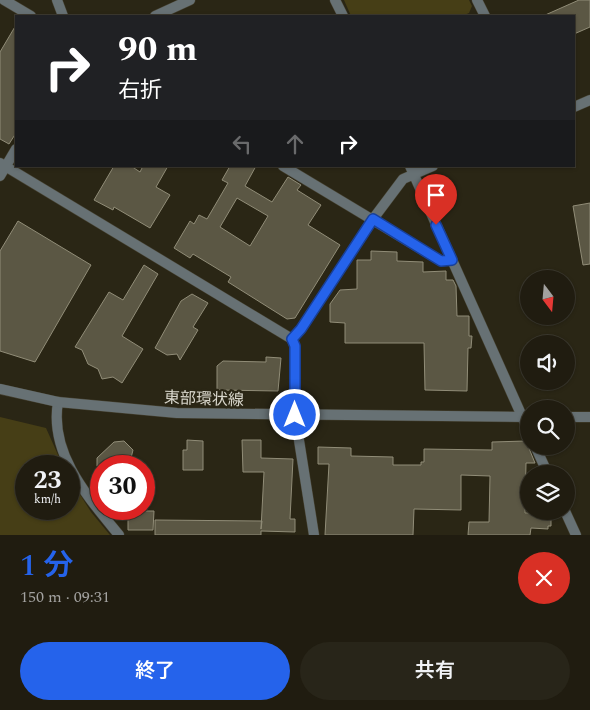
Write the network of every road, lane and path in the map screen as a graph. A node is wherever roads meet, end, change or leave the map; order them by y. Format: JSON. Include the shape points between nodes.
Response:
{"nodes":[{"id":1,"x":4,"y":0,"type":"edge"},
{"id":2,"x":57,"y":0,"type":"edge"},
{"id":3,"x":190,"y":0,"type":"edge"},
{"id":4,"x":335,"y":0,"type":"edge"},
{"id":5,"x":477,"y":0,"type":"edge"},
{"id":6,"x":29,"y":15,"type":"edge"},
{"id":7,"x":63,"y":15,"type":"edge"},
{"id":8,"x":157,"y":15,"type":"edge"},
{"id":9,"x":342,"y":15,"type":"edge"},
{"id":10,"x":484,"y":15,"type":"edge"},
{"id":11,"x":590,"y":100,"type":"edge"},
{"id":12,"x":575,"y":107,"type":"edge"},
{"id":13,"x":15,"y":150,"type":"edge"},
{"id":14,"x":3,"y":165,"type":"edge"},
{"id":15,"x":285,"y":167,"type":"edge"},
{"id":16,"x":428,"y":167,"type":"edge"},
{"id":17,"x":412,"y":170,"type":"edge"},
{"id":18,"x":0,"y":176,"type":"edge"},
{"id":19,"x":373,"y":219,"type":"junction"},
{"id":20,"x":452,"y":260,"type":"junction"},
{"id":21,"x":292,"y":339,"type":"junction"},
{"id":22,"x":0,"y":389,"type":"edge"},
{"id":23,"x":58,"y":402,"type":"junction"},
{"id":24,"x":520,"y":406,"type":"edge"},
{"id":25,"x":295,"y":415,"type":"junction"},
{"id":26,"x":520,"y":417,"type":"edge"},
{"id":27,"x":575,"y":417,"type":"edge"},
{"id":28,"x":590,"y":417,"type":"edge"},
{"id":29,"x":569,"y":520,"type":"edge"},
{"id":30,"x":119,"y":535,"type":"edge"},
{"id":31,"x":314,"y":535,"type":"edge"},
{"id":32,"x":576,"y":535,"type":"edge"}],
"edges":[{"from":1,"to":6,"type":"street"},
{"from":2,"to":7,"type":"street"},
{"from":3,"to":8,"type":"street"},
{"from":4,"to":9,"type":"street"},
{"from":5,"to":10,"type":"street"},
{"from":11,"to":12,"type":"street"},
{"from":13,"to":14,"type":"street"},
{"from":14,"to":18,"type":"street"},
{"from":14,"to":21,"type":"street"},
{"from":15,"to":19,"type":"street"},
{"from":16,"to":17,"type":"street"},
{"from":17,"to":19,"type":"street"},
{"from":17,"to":20,"type":"street"},
{"from":19,"to":20,"type":"street","via":[[441,261]]},
{"from":19,"to":21,"type":"street"},
{"from":20,"to":24,"type":"street"},
{"from":21,"to":25,"type":"street","via":[[295,346]]},
{"from":22,"to":23,"type":"street","name":"東部環状線"},
{"from":23,"to":25,"type":"street","name":"東部環状線","via":[[177,413]]},
{"from":23,"to":30,"type":"street","via":[[56,425],[60,447],[90,500]]},
{"from":25,"to":26,"type":"street","name":"東部環状線"},
{"from":25,"to":31,"type":"street"},
{"from":27,"to":28,"type":"street"},
{"from":29,"to":32,"type":"street"}]}
